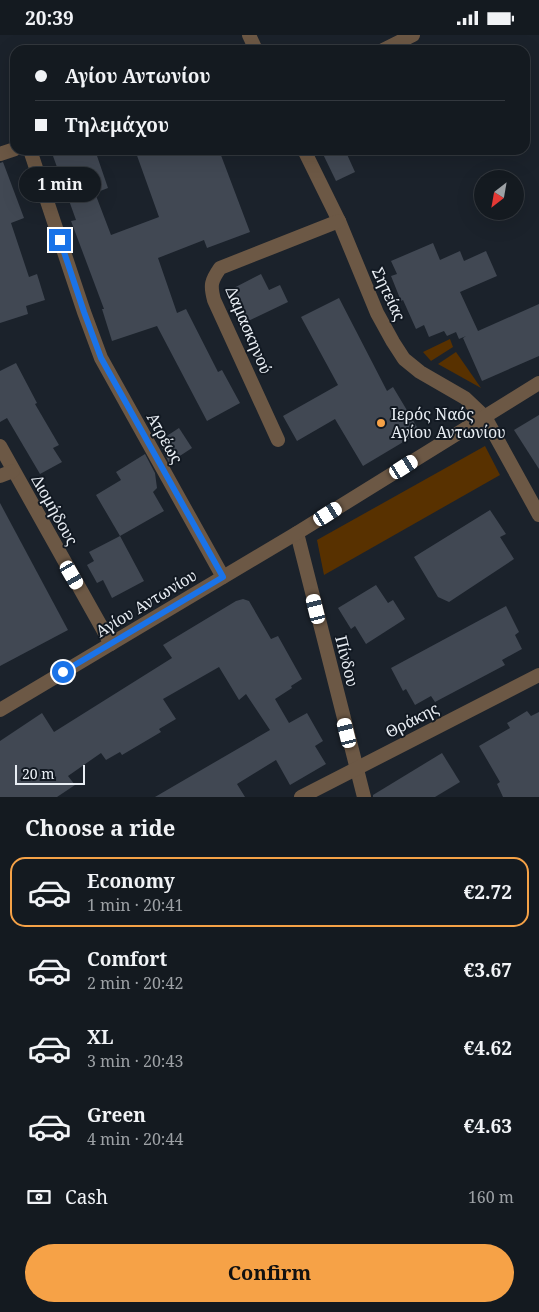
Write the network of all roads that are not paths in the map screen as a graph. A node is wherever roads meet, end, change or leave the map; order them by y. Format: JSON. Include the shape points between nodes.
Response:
{"nodes":[{"id":1,"x":413,"y":35,"type":"edge"},
{"id":2,"x":393,"y":45,"type":"edge"},
{"id":3,"x":32,"y":155,"type":"edge"},
{"id":4,"x":306,"y":155,"type":"edge"},
{"id":5,"x":339,"y":221,"type":"junction"},
{"id":6,"x":539,"y":383,"type":"edge"},
{"id":7,"x":485,"y":417,"type":"junction"},
{"id":8,"x":278,"y":440,"type":"dead end"},
{"id":9,"x":0,"y":446,"type":"edge"},
{"id":10,"x":6,"y":473,"type":"edge"},
{"id":11,"x":539,"y":515,"type":"edge"},
{"id":12,"x":297,"y":533,"type":"junction"},
{"id":13,"x":223,"y":577,"type":"junction"},
{"id":14,"x":111,"y":644,"type":"junction"},
{"id":15,"x":539,"y":675,"type":"edge"},
{"id":16,"x":0,"y":711,"type":"edge"},
{"id":17,"x":356,"y":768,"type":"junction"},
{"id":18,"x":301,"y":797,"type":"edge"},
{"id":19,"x":364,"y":797,"type":"edge"}],
"edges":[{"from":1,"to":2,"type":"street"},
{"from":3,"to":13,"type":"street","name":"Ατρέως","via":[[101,358]]},
{"from":4,"to":5,"type":"street","name":"Σητείας"},
{"from":5,"to":7,"type":"street","name":"Σητείας","via":[[378,313],[404,359],[465,398]]},
{"from":5,"to":8,"type":"street","name":"Δαμασκηνού","via":[[220,268],[213,279],[214,300]]},
{"from":6,"to":7,"type":"street","name":"Αγίου Αντωνίου"},
{"from":7,"to":11,"type":"street","name":"Σητείας"},
{"from":7,"to":12,"type":"street","name":"Αγίου Αντωνίου"},
{"from":9,"to":10,"type":"street","name":"Διομήδους"},
{"from":10,"to":14,"type":"street","name":"Διομήδους"},
{"from":12,"to":13,"type":"street","name":"Αγίου Αντωνίου"},
{"from":12,"to":17,"type":"street","name":"Πίνδου"},
{"from":13,"to":14,"type":"street","name":"Αγίου Αντωνίου"},
{"from":14,"to":16,"type":"street","name":"Αγίου Αντωνίου"},
{"from":15,"to":17,"type":"street","name":"Θράκης"},
{"from":17,"to":18,"type":"street","name":"Θράκης"},
{"from":17,"to":19,"type":"street","name":"Πίνδου"}]}
